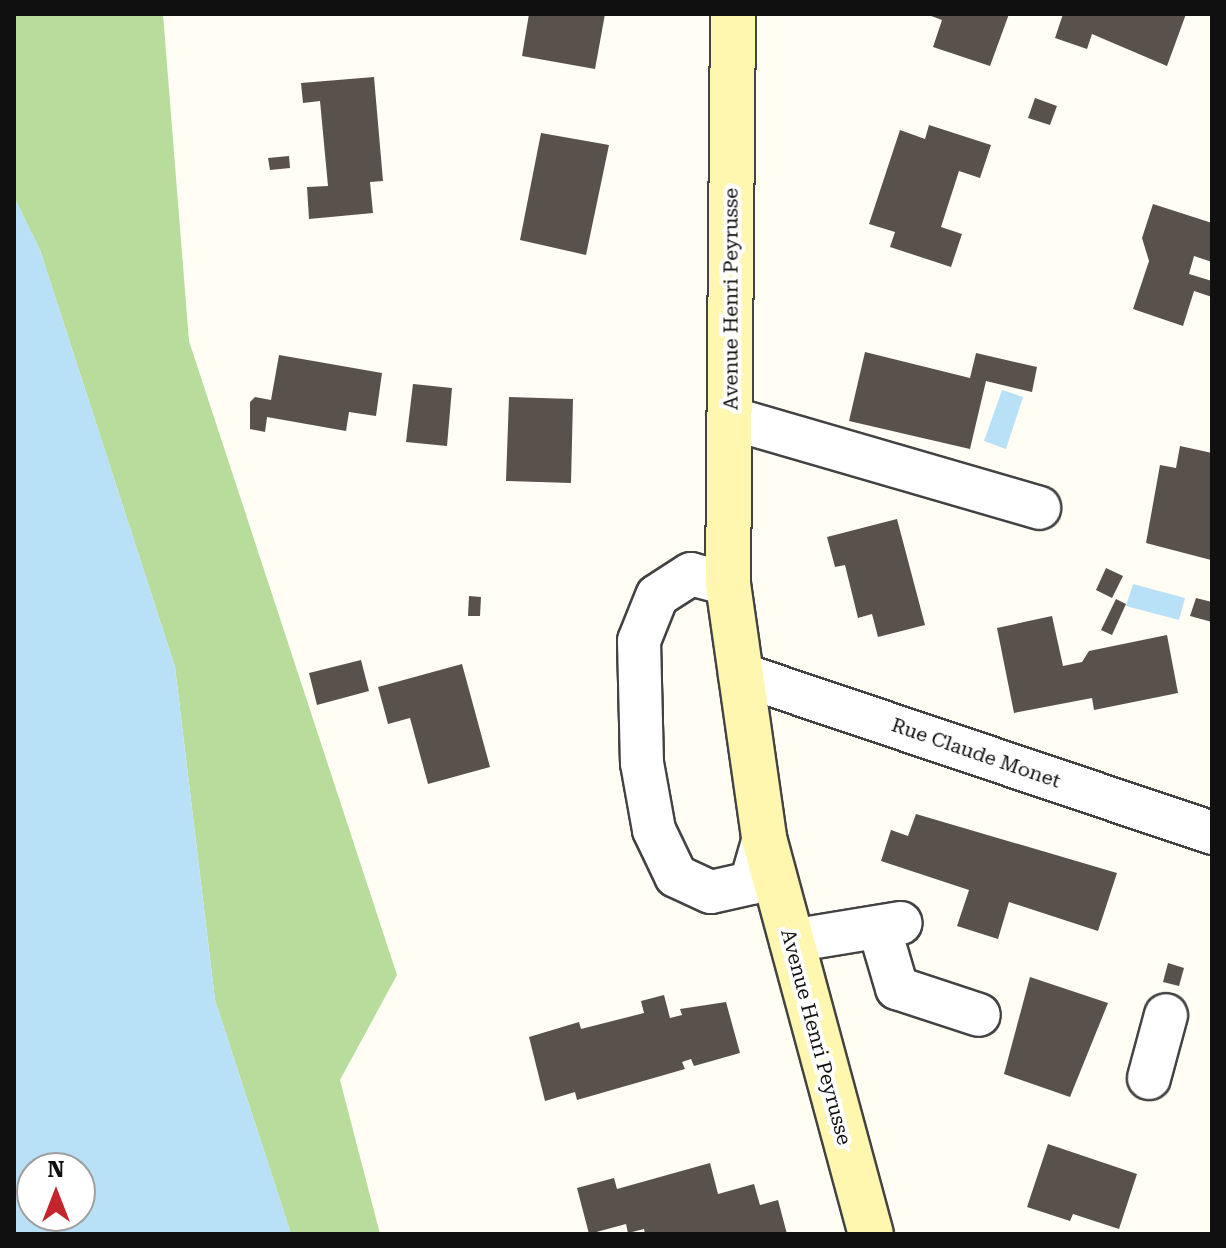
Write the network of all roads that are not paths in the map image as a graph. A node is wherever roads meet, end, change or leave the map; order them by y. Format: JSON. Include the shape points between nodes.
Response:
{"nodes":[{"id":1,"x":733,"y":14,"type":"edge"},
{"id":2,"x":730,"y":418,"type":"junction"},
{"id":3,"x":1039,"y":508,"type":"dead end"},
{"id":4,"x":728,"y":584,"type":"junction"},
{"id":5,"x":740,"y":674,"type":"junction"},
{"id":6,"x":1212,"y":833,"type":"edge"},
{"id":7,"x":764,"y":838,"type":"junction"},
{"id":8,"x":791,"y":941,"type":"junction"},
{"id":9,"x":979,"y":1015,"type":"dead end"},
{"id":10,"x":1166,"y":1015,"type":"dead end"},
{"id":11,"x":1149,"y":1078,"type":"dead end"},
{"id":12,"x":871,"y":1234,"type":"edge"}],
"edges":[{"from":1,"to":2,"type":"street","name":"Avenue Henri Peyrusse"},
{"from":2,"to":3,"type":"street"},
{"from":2,"to":4,"type":"street","name":"Avenue Henri Peyrusse"},
{"from":4,"to":5,"type":"street","name":"Avenue Henri Peyrusse"},
{"from":4,"to":7,"type":"street","name":"Avenue Henri Peyrusse","via":[[691,574],[657,596],[639,641],[642,763],[654,830],[676,876],[711,892],[751,883]]},
{"from":5,"to":6,"type":"street","name":"Rue Claude Monet"},
{"from":5,"to":7,"type":"street","name":"Avenue Henri Peyrusse"},
{"from":7,"to":8,"type":"street","name":"Avenue Henri Peyrusse"},
{"from":8,"to":9,"type":"street","via":[[890,925],[897,988]]},
{"from":8,"to":12,"type":"street","name":"Avenue Henri Peyrusse"},
{"from":10,"to":11,"type":"street"}]}
